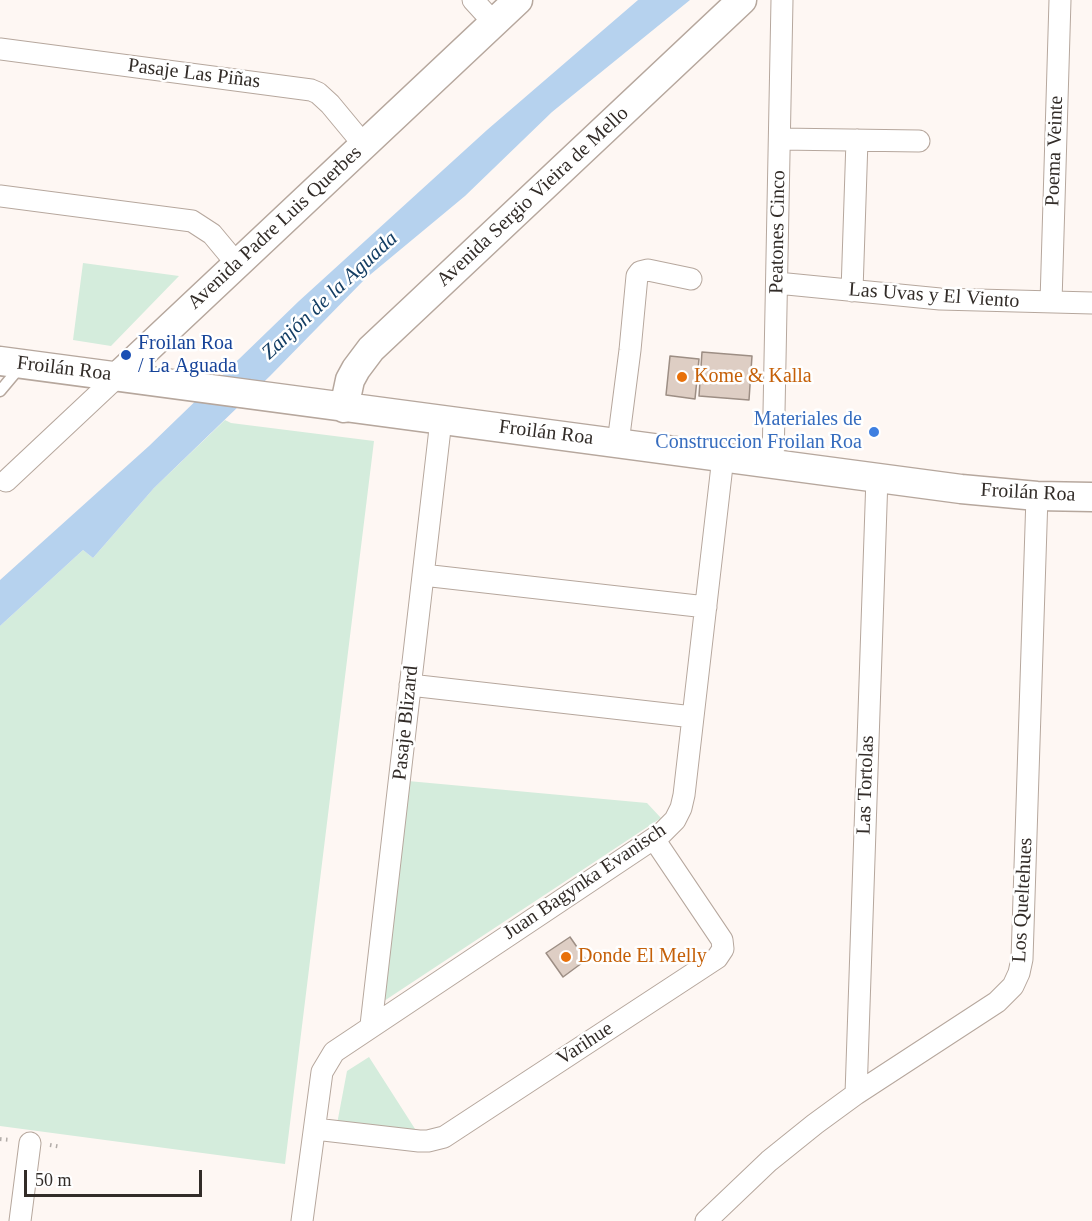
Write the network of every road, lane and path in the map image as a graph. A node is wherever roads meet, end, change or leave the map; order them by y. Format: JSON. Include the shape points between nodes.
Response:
{"nodes":[{"id":1,"x":473,"y":0,"type":"edge"},
{"id":2,"x":518,"y":0,"type":"edge"},
{"id":3,"x":742,"y":0,"type":"edge"},
{"id":4,"x":782,"y":0,"type":"edge"},
{"id":5,"x":1060,"y":0,"type":"edge"},
{"id":6,"x":494,"y":23,"type":"junction"},
{"id":7,"x":0,"y":49,"type":"edge"},
{"id":8,"x":780,"y":139,"type":"junction"},
{"id":9,"x":858,"y":140,"type":"junction"},
{"id":10,"x":919,"y":141,"type":"dead end"},
{"id":11,"x":364,"y":145,"type":"junction"},
{"id":12,"x":0,"y":196,"type":"edge"},
{"id":13,"x":237,"y":264,"type":"junction"},
{"id":14,"x":691,"y":279,"type":"dead end"},
{"id":15,"x":777,"y":283,"type":"junction"},
{"id":16,"x":852,"y":291,"type":"junction"},
{"id":17,"x":1050,"y":302,"type":"junction"},
{"id":18,"x":1092,"y":303,"type":"edge"},
{"id":19,"x":11,"y":362,"type":"edge"},
{"id":20,"x":118,"y":376,"type":"junction"},
{"id":21,"x":0,"y":391,"type":"edge"},
{"id":22,"x":344,"y":408,"type":"junction"},
{"id":23,"x":441,"y":420,"type":"junction"},
{"id":24,"x":618,"y":443,"type":"junction"},
{"id":25,"x":723,"y":457,"type":"junction"},
{"id":26,"x":773,"y":463,"type":"junction"},
{"id":27,"x":877,"y":477,"type":"junction"},
{"id":28,"x":2,"y":480,"type":"edge"},
{"id":29,"x":1037,"y":496,"type":"junction"},
{"id":30,"x":1092,"y":497,"type":"edge"},
{"id":31,"x":423,"y":575,"type":"junction"},
{"id":32,"x":706,"y":607,"type":"junction"},
{"id":33,"x":410,"y":685,"type":"junction"},
{"id":34,"x":693,"y":717,"type":"junction"},
{"id":35,"x":654,"y":839,"type":"junction"},
{"id":36,"x":371,"y":1025,"type":"junction"},
{"id":37,"x":856,"y":1094,"type":"junction"},
{"id":38,"x":315,"y":1129,"type":"junction"},
{"id":39,"x":30,"y":1143,"type":"dead end"},
{"id":40,"x":20,"y":1221,"type":"edge"},
{"id":41,"x":302,"y":1221,"type":"edge"},
{"id":42,"x":706,"y":1221,"type":"edge"}],
"edges":[{"from":1,"to":6,"type":"street"},
{"from":2,"to":6,"type":"main road","name":"Avenida Padre Luis Querbes"},
{"from":3,"to":22,"type":"main road","name":"Avenida Sergio Vieira de Mello","via":[[372,349],[350,380]]},
{"from":4,"to":8,"type":"street","name":"Peatones Cinco"},
{"from":5,"to":17,"type":"street","name":"Poema Veinte"},
{"from":6,"to":11,"type":"main road","name":"Avenida Padre Luis Querbes"},
{"from":7,"to":11,"type":"street","name":"Pasaje Las Piñas","via":[[311,90],[330,104]]},
{"from":8,"to":9,"type":"street"},
{"from":8,"to":15,"type":"street","name":"Peatones Cinco"},
{"from":9,"to":10,"type":"street"},
{"from":9,"to":16,"type":"street"},
{"from":11,"to":13,"type":"main road","name":"Avenida Padre Luis Querbes"},
{"from":12,"to":13,"type":"street","via":[[192,221],[212,234]]},
{"from":13,"to":20,"type":"main road","name":"Avenida Padre Luis Querbes"},
{"from":14,"to":24,"type":"street","via":[[648,270],[637,276]]},
{"from":15,"to":16,"type":"street","name":"Las Uvas y El Viento"},
{"from":15,"to":26,"type":"street","name":"Peatones Cinco"},
{"from":16,"to":17,"type":"street","name":"Las Uvas y El Viento"},
{"from":17,"to":18,"type":"street","name":"Las Uvas y El Viento"},
{"from":19,"to":20,"type":"main road","name":"Froilán Roa"},
{"from":19,"to":21,"type":"lane"},
{"from":20,"to":22,"type":"main road","name":"Froilán Roa"},
{"from":20,"to":28,"type":"street","name":"Avenida Padre Luis Querbes"},
{"from":22,"to":23,"type":"main road","name":"Froilán Roa"},
{"from":23,"to":24,"type":"main road","name":"Froilán Roa"},
{"from":23,"to":31,"type":"street","name":"Pasaje Blizard"},
{"from":24,"to":25,"type":"main road","name":"Froilán Roa"},
{"from":25,"to":26,"type":"main road","name":"Froilán Roa"},
{"from":25,"to":32,"type":"street","name":"Juan Bagynka Evanisch"},
{"from":26,"to":27,"type":"main road","name":"Froilán Roa"},
{"from":27,"to":29,"type":"main road","name":"Froilán Roa"},
{"from":27,"to":37,"type":"street","name":"Las Tortolas"},
{"from":29,"to":30,"type":"main road","name":"Froilán Roa"},
{"from":29,"to":37,"type":"street","name":"Los Queltehues","via":[[1019,973],[1013,986],[997,1002]]},
{"from":31,"to":32,"type":"street"},
{"from":31,"to":33,"type":"street","name":"Pasaje Blizard"},
{"from":32,"to":34,"type":"street","name":"Juan Bagynka Evanisch"},
{"from":33,"to":34,"type":"street"},
{"from":33,"to":36,"type":"street","name":"Pasaje Blizard"},
{"from":34,"to":35,"type":"street","name":"Juan Bagynka Evanisch","via":[[681,808],[669,827]]},
{"from":35,"to":36,"type":"street","name":"Juan Bagynka Evanisch"},
{"from":35,"to":38,"type":"street","name":"Varihue","via":[[722,940],[723,949],[717,958],[444,1137],[418,1141]]},
{"from":36,"to":38,"type":"street","name":"Juan Bagynka Evanisch","via":[[343,1044],[327,1061],[322,1072]]},
{"from":37,"to":42,"type":"street","name":"Los Queltehues","via":[[769,1161]]},
{"from":38,"to":41,"type":"street","name":"Juan Bagynka Evanisch"},
{"from":39,"to":40,"type":"street"}]}
